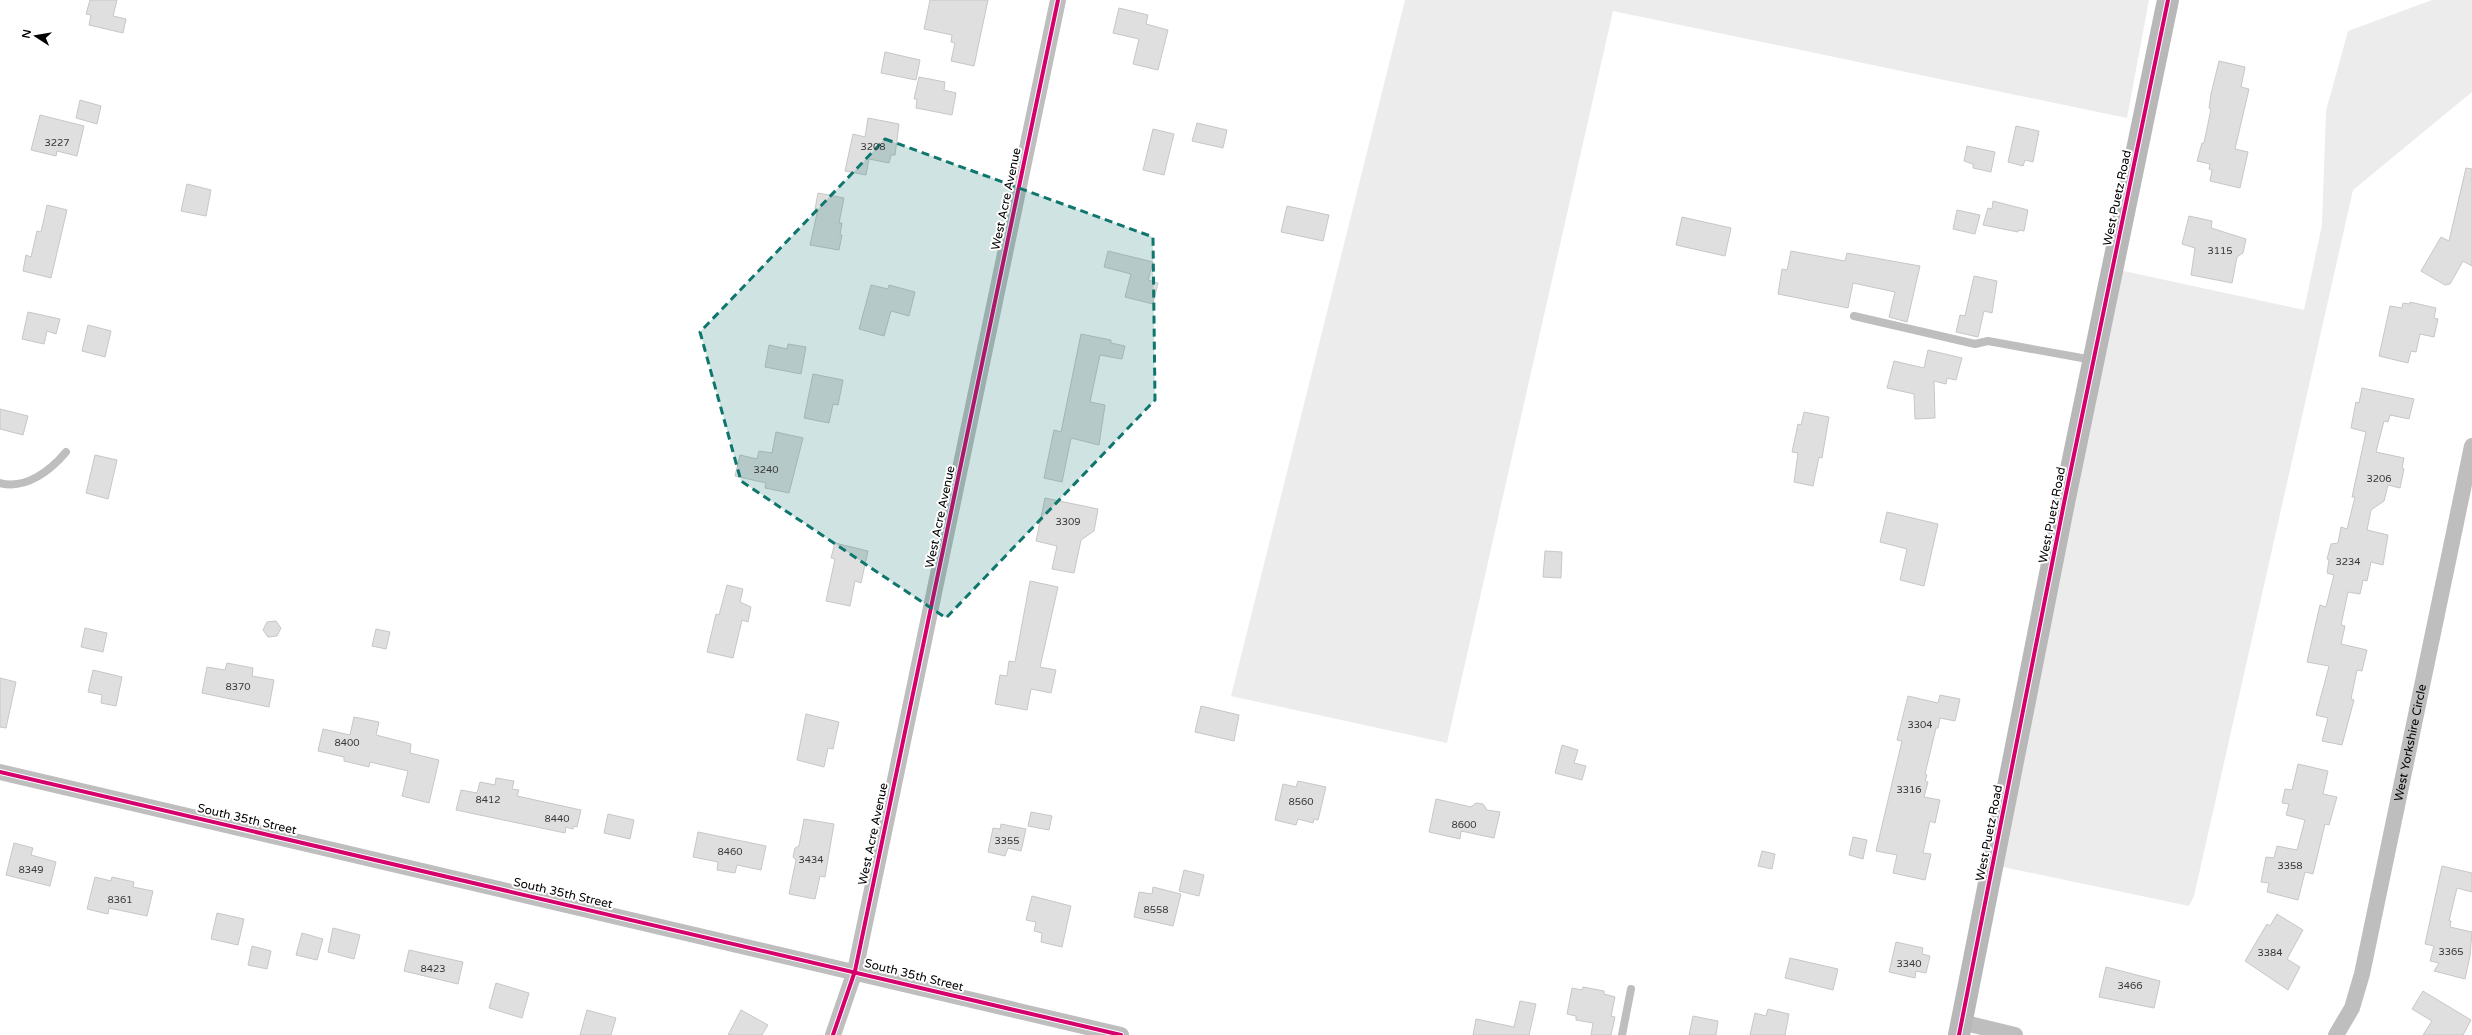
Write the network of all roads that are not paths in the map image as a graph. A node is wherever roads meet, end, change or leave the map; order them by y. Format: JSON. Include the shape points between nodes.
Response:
{"nodes":[{"id":1,"x":1058,"y":0,"type":"edge"},
{"id":2,"x":2168,"y":0,"type":"edge"},
{"id":3,"x":1854,"y":316,"type":"dead end"},
{"id":4,"x":2094,"y":360,"type":"junction"},
{"id":5,"x":2472,"y":446,"type":"edge"},
{"id":6,"x":66,"y":452,"type":"dead end"},
{"id":7,"x":0,"y":483,"type":"edge"},
{"id":8,"x":0,"y":772,"type":"edge"},
{"id":9,"x":855,"y":971,"type":"junction"},
{"id":10,"x":1631,"y":989,"type":"dead end"},
{"id":11,"x":1960,"y":1029,"type":"edge"},
{"id":12,"x":833,"y":1035,"type":"edge"},
{"id":13,"x":1121,"y":1035,"type":"edge"},
{"id":14,"x":1622,"y":1035,"type":"edge"},
{"id":15,"x":2015,"y":1035,"type":"edge"},
{"id":16,"x":2336,"y":1035,"type":"edge"}],
"edges":[{"from":1,"to":9,"type":"street","name":"West Acre Avenue"},
{"from":2,"to":4,"type":"street","name":"West Puetz Road"},
{"from":3,"to":4,"type":"lane","via":[[1975,344],[1988,341]]},
{"from":4,"to":11,"type":"street","name":"West Puetz Road"},
{"from":5,"to":16,"type":"street","name":"West Yorkshire Circle","via":[[2362,974],[2352,1008]]},
{"from":6,"to":7,"type":"lane","via":[[53,468],[35,478],[18,484]]},
{"from":8,"to":9,"type":"street","name":"South 35th Street"},
{"from":9,"to":12,"type":"street","name":"West Acre Avenue"},
{"from":9,"to":13,"type":"street","name":"South 35th Street"},
{"from":10,"to":14,"type":"lane"},
{"from":11,"to":15,"type":"street"}]}
